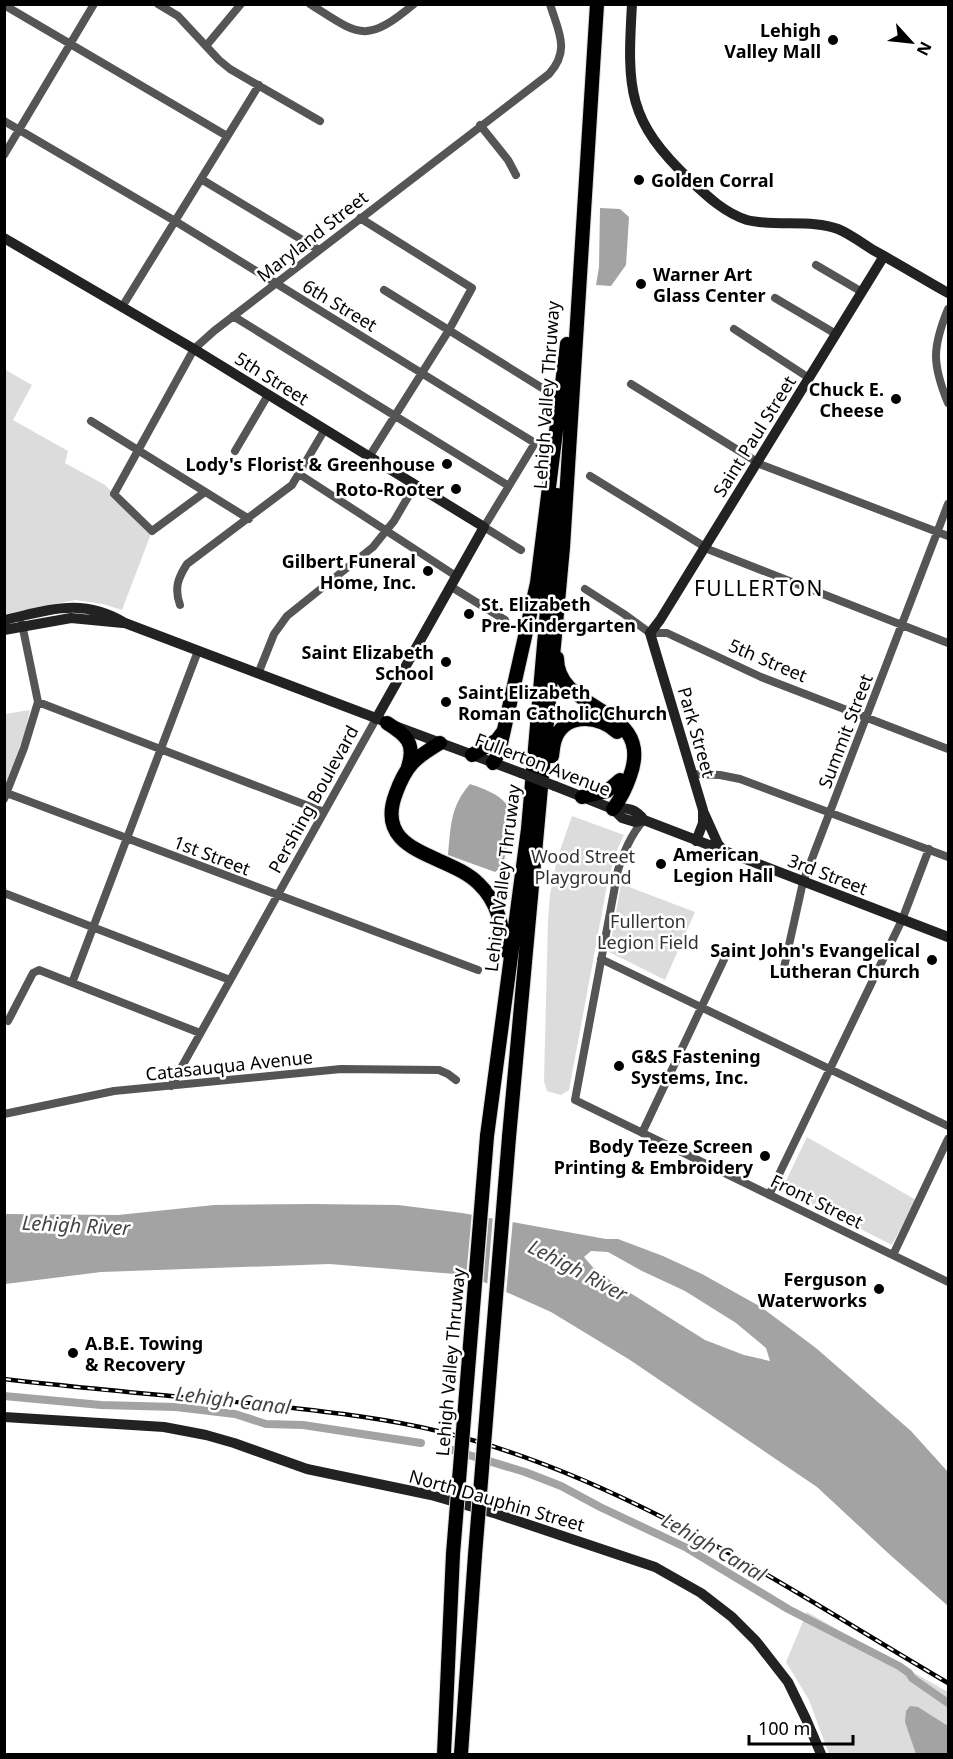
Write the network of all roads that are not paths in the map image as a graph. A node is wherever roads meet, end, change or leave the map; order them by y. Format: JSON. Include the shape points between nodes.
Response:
{"nodes":[{"id":1,"x":94,"y":4,"type":"edge"},
{"id":2,"x":158,"y":4,"type":"edge"},
{"id":3,"x":241,"y":4,"type":"edge"},
{"id":4,"x":310,"y":4,"type":"edge"},
{"id":5,"x":550,"y":4,"type":"edge"},
{"id":6,"x":588,"y":4,"type":"edge"},
{"id":7,"x":597,"y":4,"type":"edge"},
{"id":8,"x":632,"y":4,"type":"edge"},
{"id":9,"x":4,"y":5,"type":"edge"},
{"id":10,"x":412,"y":5,"type":"edge"},
{"id":11,"x":70,"y":44,"type":"junction"},
{"id":12,"x":206,"y":46,"type":"junction"},
{"id":13,"x":259,"y":85,"type":"junction"},
{"id":14,"x":4,"y":121,"type":"edge"},
{"id":15,"x":320,"y":121,"type":"dead end"},
{"id":16,"x":480,"y":126,"type":"junction"},
{"id":17,"x":20,"y":130,"type":"junction"},
{"id":18,"x":227,"y":136,"type":"junction"},
{"id":19,"x":4,"y":155,"type":"edge"},
{"id":20,"x":516,"y":175,"type":"dead end"},
{"id":21,"x":201,"y":179,"type":"junction"},
{"id":22,"x":360,"y":218,"type":"junction"},
{"id":23,"x":175,"y":221,"type":"junction"},
{"id":24,"x":4,"y":238,"type":"edge"},
{"id":25,"x":319,"y":250,"type":"junction"},
{"id":26,"x":884,"y":256,"type":"junction"},
{"id":27,"x":816,"y":265,"type":"dead end"},
{"id":28,"x":276,"y":283,"type":"junction"},
{"id":29,"x":384,"y":290,"type":"dead end"},
{"id":30,"x":862,"y":292,"type":"junction"},
{"id":31,"x":948,"y":293,"type":"edge"},
{"id":32,"x":775,"y":298,"type":"dead end"},
{"id":33,"x":122,"y":308,"type":"junction"},
{"id":34,"x":948,"y":309,"type":"edge"},
{"id":35,"x":233,"y":316,"type":"junction"},
{"id":36,"x":734,"y":329,"type":"dead end"},
{"id":37,"x":449,"y":330,"type":"junction"},
{"id":38,"x":836,"y":334,"type":"junction"},
{"id":39,"x":568,"y":339,"type":"junction"},
{"id":40,"x":194,"y":349,"type":"junction"},
{"id":41,"x":422,"y":372,"type":"junction"},
{"id":42,"x":809,"y":378,"type":"junction"},
{"id":43,"x":631,"y":384,"type":"dead end"},
{"id":44,"x":547,"y":391,"type":"dead end"},
{"id":45,"x":268,"y":394,"type":"junction"},
{"id":46,"x":948,"y":403,"type":"edge"},
{"id":47,"x":395,"y":415,"type":"junction"},
{"id":48,"x":91,"y":421,"type":"dead end"},
{"id":49,"x":325,"y":429,"type":"junction"},
{"id":50,"x":138,"y":450,"type":"junction"},
{"id":51,"x":235,"y":451,"type":"dead end"},
{"id":52,"x":369,"y":457,"type":"junction"},
{"id":53,"x":757,"y":462,"type":"junction"},
{"id":54,"x":299,"y":474,"type":"junction"},
{"id":55,"x":590,"y":476,"type":"dead end"},
{"id":56,"x":415,"y":485,"type":"junction"},
{"id":57,"x":509,"y":486,"type":"junction"},
{"id":58,"x":205,"y":492,"type":"junction"},
{"id":59,"x":948,"y":504,"type":"edge"},
{"id":60,"x":249,"y":519,"type":"junction"},
{"id":61,"x":484,"y":527,"type":"junction"},
{"id":62,"x":386,"y":532,"type":"junction"},
{"id":63,"x":938,"y":532,"type":"junction"},
{"id":64,"x":948,"y":536,"type":"edge"},
{"id":65,"x":705,"y":546,"type":"junction"},
{"id":66,"x":563,"y":547,"type":"junction"},
{"id":67,"x":521,"y":550,"type":"dead end"},
{"id":68,"x":456,"y":576,"type":"junction"},
{"id":69,"x":450,"y":586,"type":"junction"},
{"id":70,"x":585,"y":589,"type":"dead end"},
{"id":71,"x":180,"y":604,"type":"dead end"},
{"id":72,"x":4,"y":620,"type":"edge"},
{"id":73,"x":505,"y":620,"type":"dead end"},
{"id":74,"x":21,"y":621,"type":"junction"},
{"id":75,"x":902,"y":624,"type":"junction"},
{"id":76,"x":4,"y":630,"type":"edge"},
{"id":77,"x":650,"y":633,"type":"junction"},
{"id":78,"x":948,"y":642,"type":"edge"},
{"id":79,"x":198,"y":651,"type":"junction"},
{"id":80,"x":258,"y":674,"type":"junction"},
{"id":81,"x":38,"y":702,"type":"junction"},
{"id":82,"x":867,"y":717,"type":"junction"},
{"id":83,"x":382,"y":721,"type":"junction"},
{"id":84,"x":503,"y":732,"type":"junction"},
{"id":85,"x":440,"y":743,"type":"junction"},
{"id":86,"x":948,"y":748,"type":"edge"},
{"id":87,"x":160,"y":750,"type":"junction"},
{"id":88,"x":472,"y":755,"type":"junction"},
{"id":89,"x":493,"y":763,"type":"junction"},
{"id":90,"x":408,"y":768,"type":"junction"},
{"id":91,"x":693,"y":774,"type":"junction"},
{"id":92,"x":620,"y":780,"type":"junction"},
{"id":93,"x":5,"y":794,"type":"edge"},
{"id":94,"x":582,"y":797,"type":"junction"},
{"id":95,"x":613,"y":808,"type":"junction"},
{"id":96,"x":703,"y":810,"type":"junction"},
{"id":97,"x":830,"y":811,"type":"junction"},
{"id":98,"x":324,"y":812,"type":"junction"},
{"id":99,"x":644,"y":820,"type":"junction"},
{"id":100,"x":536,"y":838,"type":"junction"},
{"id":101,"x":127,"y":839,"type":"junction"},
{"id":102,"x":696,"y":841,"type":"junction"},
{"id":103,"x":929,"y":849,"type":"junction"},
{"id":104,"x":725,"y":852,"type":"junction"},
{"id":105,"x":948,"y":857,"type":"edge"},
{"id":106,"x":803,"y":882,"type":"junction"},
{"id":107,"x":4,"y":893,"type":"edge"},
{"id":108,"x":277,"y":896,"type":"junction"},
{"id":109,"x":902,"y":920,"type":"junction"},
{"id":110,"x":93,"y":927,"type":"junction"},
{"id":111,"x":948,"y":937,"type":"edge"},
{"id":112,"x":728,"y":951,"type":"dead end"},
{"id":113,"x":601,"y":959,"type":"junction"},
{"id":114,"x":509,"y":966,"type":"junction"},
{"id":115,"x":477,"y":970,"type":"dead end"},
{"id":116,"x":783,"y":972,"type":"dead end"},
{"id":117,"x":230,"y":980,"type":"junction"},
{"id":118,"x":72,"y":983,"type":"junction"},
{"id":119,"x":701,"y":1008,"type":"junction"},
{"id":120,"x":8,"y":1021,"type":"dead end"},
{"id":121,"x":200,"y":1033,"type":"junction"},
{"id":122,"x":829,"y":1069,"type":"junction"},
{"id":123,"x":456,"y":1080,"type":"dead end"},
{"id":124,"x":171,"y":1086,"type":"junction"},
{"id":125,"x":4,"y":1114,"type":"edge"},
{"id":126,"x":948,"y":1126,"type":"edge"},
{"id":127,"x":642,"y":1133,"type":"junction"},
{"id":128,"x":948,"y":1139,"type":"edge"},
{"id":129,"x":769,"y":1195,"type":"junction"},
{"id":130,"x":893,"y":1255,"type":"junction"},
{"id":131,"x":948,"y":1282,"type":"edge"},
{"id":132,"x":4,"y":1417,"type":"edge"},
{"id":133,"x":444,"y":1755,"type":"edge"},
{"id":134,"x":461,"y":1755,"type":"edge"},
{"id":135,"x":821,"y":1755,"type":"edge"}],
"edges":[{"from":1,"to":11,"type":"street"},
{"from":2,"to":12,"type":"street","via":[[178,16]]},
{"from":3,"to":12,"type":"street"},
{"from":4,"to":10,"type":"street","via":[[360,32],[381,28]]},
{"from":5,"to":16,"type":"street","name":"Maryland Street","via":[[562,48],[554,68]]},
{"from":6,"to":39,"type":"highway","name":"Lehigh Valley Thruway"},
{"from":7,"to":66,"type":"highway","name":"Lehigh Valley Thruway"},
{"from":8,"to":26,"type":"street","via":[[630,82],[634,103],[669,160],[736,216],[756,222],[836,228]]},
{"from":9,"to":11,"type":"street"},
{"from":11,"to":17,"type":"street"},
{"from":11,"to":18,"type":"street"},
{"from":12,"to":13,"type":"street","via":[[230,69]]},
{"from":13,"to":15,"type":"street"},
{"from":13,"to":18,"type":"street"},
{"from":14,"to":17,"type":"street","name":"6th Street"},
{"from":16,"to":20,"type":"street"},
{"from":16,"to":22,"type":"street","name":"Maryland Street"},
{"from":17,"to":19,"type":"street"},
{"from":17,"to":23,"type":"street","name":"6th Street"},
{"from":18,"to":21,"type":"street"},
{"from":21,"to":23,"type":"street"},
{"from":21,"to":25,"type":"street"},
{"from":22,"to":25,"type":"street","name":"Maryland Street"},
{"from":22,"to":37,"type":"street","via":[[472,288]]},
{"from":23,"to":28,"type":"street","name":"6th Street"},
{"from":23,"to":33,"type":"street"},
{"from":24,"to":33,"type":"street","name":"5th Street"},
{"from":25,"to":28,"type":"street","name":"Maryland Street"},
{"from":26,"to":30,"type":"street","name":"Saint Paul Street"},
{"from":26,"to":31,"type":"street"},
{"from":27,"to":30,"type":"street"},
{"from":28,"to":35,"type":"street","name":"Maryland Street"},
{"from":28,"to":41,"type":"street","name":"6th Street"},
{"from":29,"to":37,"type":"street"},
{"from":30,"to":38,"type":"street","name":"Saint Paul Street"},
{"from":32,"to":38,"type":"street"},
{"from":33,"to":40,"type":"street","name":"5th Street"},
{"from":34,"to":46,"type":"street","via":[[935,356]]},
{"from":35,"to":40,"type":"street","name":"Maryland Street"},
{"from":35,"to":47,"type":"street"},
{"from":36,"to":42,"type":"street"},
{"from":37,"to":41,"type":"street"},
{"from":37,"to":44,"type":"street"},
{"from":38,"to":42,"type":"street","name":"Saint Paul Street"},
{"from":39,"to":84,"type":"highway","via":[[537,583]]},
{"from":39,"to":114,"type":"highway","name":"Lehigh Valley Thruway","via":[[528,829]]},
{"from":40,"to":45,"type":"street","name":"5th Street"},
{"from":40,"to":50,"type":"street","name":"Maryland Street"},
{"from":41,"to":47,"type":"street"},
{"from":41,"to":57,"type":"street","name":"6th Street","via":[[535,443]]},
{"from":42,"to":53,"type":"street","name":"Saint Paul Street"},
{"from":43,"to":53,"type":"street"},
{"from":45,"to":49,"type":"street","name":"5th Street"},
{"from":45,"to":51,"type":"street"},
{"from":47,"to":52,"type":"street"},
{"from":47,"to":57,"type":"street"},
{"from":48,"to":50,"type":"street"},
{"from":49,"to":52,"type":"street","name":"5th Street"},
{"from":49,"to":54,"type":"street"},
{"from":50,"to":58,"type":"street"},
{"from":50,"to":58,"type":"street","name":"Maryland Street","via":[[114,494],[152,531]]},
{"from":52,"to":56,"type":"street","name":"5th Street"},
{"from":53,"to":63,"type":"street"},
{"from":53,"to":65,"type":"street","name":"Saint Paul Street"},
{"from":54,"to":60,"type":"street","via":[[292,485]]},
{"from":54,"to":62,"type":"street"},
{"from":55,"to":65,"type":"street"},
{"from":56,"to":61,"type":"street","name":"5th Street"},
{"from":56,"to":62,"type":"street"},
{"from":57,"to":61,"type":"street"},
{"from":58,"to":60,"type":"street"},
{"from":59,"to":63,"type":"street","name":"Summit Street"},
{"from":60,"to":71,"type":"street","via":[[188,564],[176,587]]},
{"from":61,"to":67,"type":"street","name":"5th Street"},
{"from":61,"to":68,"type":"street","name":"Pershing Boulevard"},
{"from":62,"to":68,"type":"street"},
{"from":62,"to":80,"type":"street","via":[[360,559],[286,616]]},
{"from":63,"to":64,"type":"street"},
{"from":63,"to":75,"type":"street","name":"Summit Street"},
{"from":65,"to":75,"type":"street"},
{"from":65,"to":77,"type":"street","name":"Saint Paul Street"},
{"from":66,"to":95,"type":"highway","via":[[559,672],[571,690],[621,724],[633,746],[632,770],[622,797]]},
{"from":66,"to":100,"type":"highway","name":"Lehigh Valley Thruway"},
{"from":68,"to":69,"type":"street","name":"Pershing Boulevard"},
{"from":69,"to":73,"type":"street"},
{"from":69,"to":83,"type":"street","name":"Pershing Boulevard"},
{"from":70,"to":77,"type":"street","name":"5th Street"},
{"from":72,"to":74,"type":"street","name":"Fullerton Avenue"},
{"from":74,"to":76,"type":"street","name":"Fullerton Avenue"},
{"from":74,"to":79,"type":"street","name":"Fullerton Avenue","via":[[71,618],[125,623]]},
{"from":74,"to":81,"type":"street"},
{"from":75,"to":78,"type":"street"},
{"from":75,"to":82,"type":"street","name":"Summit Street"},
{"from":77,"to":82,"type":"street","name":"5th Street","via":[[667,633],[761,677]]},
{"from":77,"to":91,"type":"street","name":"Park Street"},
{"from":79,"to":80,"type":"street","name":"Fullerton Avenue"},
{"from":79,"to":87,"type":"street"},
{"from":80,"to":83,"type":"street","name":"Fullerton Avenue"},
{"from":81,"to":87,"type":"street"},
{"from":81,"to":93,"type":"street"},
{"from":82,"to":86,"type":"street","name":"5th Street"},
{"from":82,"to":97,"type":"street","name":"Summit Street"},
{"from":83,"to":85,"type":"street","name":"Fullerton Avenue"},
{"from":83,"to":90,"type":"highway","via":[[405,734],[411,753]]},
{"from":83,"to":98,"type":"street","name":"Pershing Boulevard"},
{"from":84,"to":88,"type":"highway"},
{"from":84,"to":89,"type":"highway"},
{"from":85,"to":88,"type":"street","name":"Fullerton Avenue"},
{"from":85,"to":90,"type":"highway","via":[[418,756]]},
{"from":87,"to":98,"type":"street"},
{"from":87,"to":101,"type":"street"},
{"from":88,"to":89,"type":"street","name":"Fullerton Avenue"},
{"from":89,"to":94,"type":"street","name":"Fullerton Avenue","bridge":true},
{"from":90,"to":114,"type":"highway","via":[[393,803],[396,832],[408,846],[463,871],[485,891],[500,917]]},
{"from":91,"to":96,"type":"street","name":"Park Street"},
{"from":91,"to":97,"type":"street","via":[[740,779]]},
{"from":92,"to":94,"type":"highway","via":[[607,791]]},
{"from":92,"to":95,"type":"highway"},
{"from":92,"to":100,"type":"highway","via":[[626,753],[615,730],[590,719],[565,726],[555,739]]},
{"from":93,"to":101,"type":"street","name":"1st Street"},
{"from":94,"to":95,"type":"street","name":"Fullerton Avenue"},
{"from":95,"to":99,"type":"street","name":"Fullerton Avenue","via":[[639,812]]},
{"from":96,"to":102,"type":"street","name":"Park Street"},
{"from":96,"to":104,"type":"street"},
{"from":97,"to":103,"type":"street"},
{"from":97,"to":106,"type":"street","name":"Summit Street"},
{"from":98,"to":108,"type":"street","name":"Pershing Boulevard"},
{"from":99,"to":102,"type":"street","name":"Fullerton Avenue"},
{"from":99,"to":113,"type":"street","via":[[621,862]]},
{"from":100,"to":134,"type":"highway","name":"Lehigh Valley Thruway","bridge":true},
{"from":101,"to":108,"type":"street","name":"1st Street"},
{"from":101,"to":110,"type":"street"},
{"from":102,"to":104,"type":"street","name":"3rd Street"},
{"from":103,"to":105,"type":"street"},
{"from":103,"to":109,"type":"street"},
{"from":104,"to":106,"type":"street","name":"3rd Street"},
{"from":106,"to":109,"type":"street","name":"3rd Street"},
{"from":106,"to":116,"type":"street","name":"Summit Street"},
{"from":107,"to":110,"type":"street"},
{"from":108,"to":115,"type":"street","name":"1st Street"},
{"from":108,"to":117,"type":"street","name":"Pershing Boulevard"},
{"from":109,"to":111,"type":"street","name":"3rd Street"},
{"from":109,"to":122,"type":"street"},
{"from":110,"to":117,"type":"street"},
{"from":110,"to":118,"type":"street"},
{"from":112,"to":119,"type":"street"},
{"from":113,"to":119,"type":"street"},
{"from":113,"to":127,"type":"street","name":"Front Street","via":[[575,1100]]},
{"from":114,"to":133,"type":"highway","name":"Lehigh Valley Thruway","bridge":true,"via":[[487,1136],[453,1554]]},
{"from":117,"to":121,"type":"street","name":"Pershing Boulevard"},
{"from":118,"to":120,"type":"street","via":[[39,970],[33,973]]},
{"from":118,"to":121,"type":"street"},
{"from":119,"to":122,"type":"street"},
{"from":119,"to":127,"type":"street"},
{"from":121,"to":124,"type":"street","name":"Pershing Boulevard"},
{"from":122,"to":126,"type":"street"},
{"from":122,"to":129,"type":"street"},
{"from":123,"to":124,"type":"street","name":"Catasauqua Avenue","via":[[439,1071],[341,1069]]},
{"from":124,"to":125,"type":"street","name":"Catasauqua Avenue","via":[[114,1091]]},
{"from":127,"to":129,"type":"street","name":"Front Street"},
{"from":128,"to":130,"type":"street"},
{"from":129,"to":130,"type":"street","name":"Front Street"},
{"from":130,"to":131,"type":"street","name":"Front Street"},
{"from":132,"to":135,"type":"street","name":"North Dauphin Street","via":[[164,1427],[206,1435],[307,1469],[497,1514],[655,1567],[717,1604],[763,1649],[795,1696]]}]}
